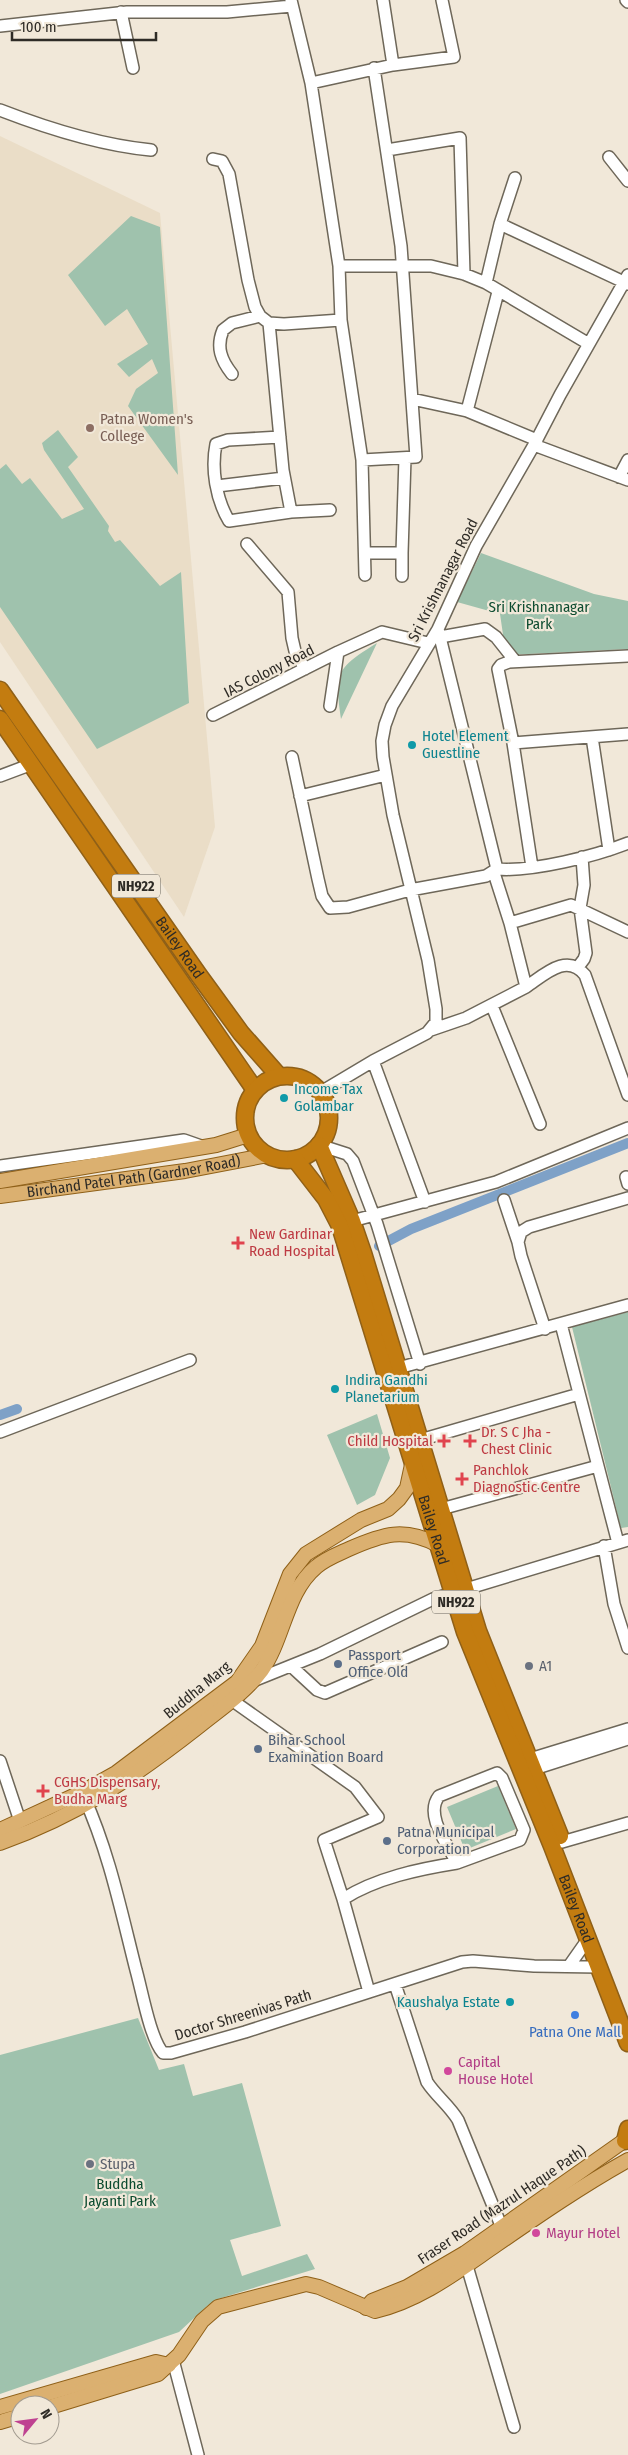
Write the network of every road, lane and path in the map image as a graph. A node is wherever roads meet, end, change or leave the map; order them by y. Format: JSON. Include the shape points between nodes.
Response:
{"nodes":[{"id":1,"x":383,"y":0,"type":"edge"},
{"id":2,"x":442,"y":0,"type":"edge"},
{"id":3,"x":292,"y":3,"type":"edge"},
{"id":4,"x":121,"y":12,"type":"junction"},
{"id":5,"x":0,"y":26,"type":"edge"},
{"id":6,"x":393,"y":64,"type":"junction"},
{"id":7,"x":133,"y":68,"type":"dead end"},
{"id":8,"x":374,"y":68,"type":"junction"},
{"id":9,"x":311,"y":83,"type":"junction"},
{"id":10,"x":0,"y":110,"type":"edge"},
{"id":11,"x":151,"y":150,"type":"dead end"},
{"id":12,"x":387,"y":150,"type":"junction"},
{"id":13,"x":609,"y":157,"type":"dead end"},
{"id":14,"x":213,"y":159,"type":"dead end"},
{"id":15,"x":515,"y":178,"type":"dead end"},
{"id":16,"x":628,"y":181,"type":"edge"},
{"id":17,"x":500,"y":224,"type":"junction"},
{"id":18,"x":402,"y":265,"type":"junction"},
{"id":19,"x":339,"y":266,"type":"junction"},
{"id":20,"x":464,"y":274,"type":"junction"},
{"id":21,"x":627,"y":280,"type":"edge"},
{"id":22,"x":486,"y":283,"type":"junction"},
{"id":23,"x":498,"y":292,"type":"junction"},
{"id":24,"x":265,"y":320,"type":"junction"},
{"id":25,"x":341,"y":320,"type":"junction"},
{"id":26,"x":589,"y":344,"type":"junction"},
{"id":27,"x":232,"y":374,"type":"dead end"},
{"id":28,"x":412,"y":399,"type":"junction"},
{"id":29,"x":467,"y":411,"type":"junction"},
{"id":30,"x":280,"y":437,"type":"junction"},
{"id":31,"x":536,"y":442,"type":"junction"},
{"id":32,"x":406,"y":458,"type":"junction"},
{"id":33,"x":362,"y":460,"type":"junction"},
{"id":34,"x":628,"y":460,"type":"edge"},
{"id":35,"x":284,"y":478,"type":"junction"},
{"id":36,"x":624,"y":479,"type":"edge"},
{"id":37,"x":217,"y":486,"type":"junction"},
{"id":38,"x":330,"y":510,"type":"dead end"},
{"id":39,"x":291,"y":512,"type":"junction"},
{"id":40,"x":247,"y":544,"type":"dead end"},
{"id":41,"x":366,"y":553,"type":"junction"},
{"id":42,"x":402,"y":553,"type":"junction"},
{"id":43,"x":365,"y":575,"type":"dead end"},
{"id":44,"x":402,"y":576,"type":"dead end"},
{"id":45,"x":439,"y":633,"type":"junction"},
{"id":46,"x":428,"y":643,"type":"junction"},
{"id":47,"x":338,"y":652,"type":"junction"},
{"id":48,"x":628,"y":656,"type":"edge"},
{"id":49,"x":515,"y":661,"type":"junction"},
{"id":50,"x":305,"y":669,"type":"junction"},
{"id":51,"x":0,"y":690,"type":"edge"},
{"id":52,"x":330,"y":706,"type":"dead end"},
{"id":53,"x":213,"y":716,"type":"dead end"},
{"id":54,"x":0,"y":719,"type":"edge"},
{"id":55,"x":628,"y":734,"type":"edge"},
{"id":56,"x":592,"y":737,"type":"junction"},
{"id":57,"x":513,"y":744,"type":"junction"},
{"id":58,"x":292,"y":757,"type":"dead end"},
{"id":59,"x":32,"y":764,"type":"junction"},
{"id":60,"x":386,"y":775,"type":"junction"},
{"id":61,"x":0,"y":776,"type":"edge"},
{"id":62,"x":300,"y":796,"type":"junction"},
{"id":63,"x":628,"y":843,"type":"edge"},
{"id":64,"x":610,"y":850,"type":"junction"},
{"id":65,"x":582,"y":857,"type":"junction"},
{"id":66,"x":532,"y":867,"type":"junction"},
{"id":67,"x":495,"y":871,"type":"junction"},
{"id":68,"x":410,"y":890,"type":"junction"},
{"id":69,"x":580,"y":908,"type":"junction"},
{"id":70,"x":510,"y":924,"type":"junction"},
{"id":71,"x":628,"y":932,"type":"edge"},
{"id":72,"x":578,"y":967,"type":"junction"},
{"id":73,"x":526,"y":987,"type":"junction"},
{"id":74,"x":492,"y":1006,"type":"junction"},
{"id":75,"x":431,"y":1030,"type":"junction"},
{"id":76,"x":372,"y":1061,"type":"junction"},
{"id":77,"x":279,"y":1076,"type":"junction"},
{"id":78,"x":255,"y":1090,"type":"junction"},
{"id":79,"x":321,"y":1092,"type":"junction"},
{"id":80,"x":628,"y":1096,"type":"edge"},
{"id":81,"x":540,"y":1124,"type":"dead end"},
{"id":82,"x":628,"y":1128,"type":"edge"},
{"id":83,"x":248,"y":1135,"type":"junction"},
{"id":84,"x":319,"y":1145,"type":"junction"},
{"id":85,"x":204,"y":1147,"type":"junction"},
{"id":86,"x":268,"y":1155,"type":"junction"},
{"id":87,"x":295,"y":1159,"type":"junction"},
{"id":88,"x":0,"y":1166,"type":"edge"},
{"id":89,"x":0,"y":1181,"type":"edge"},
{"id":90,"x":0,"y":1196,"type":"edge"},
{"id":91,"x":628,"y":1198,"type":"edge"},
{"id":92,"x":504,"y":1200,"type":"dead end"},
{"id":93,"x":424,"y":1202,"type":"junction"},
{"id":94,"x":376,"y":1220,"type":"junction"},
{"id":95,"x":352,"y":1221,"type":"junction"},
{"id":96,"x":518,"y":1242,"type":"junction"},
{"id":97,"x":628,"y":1306,"type":"edge"},
{"id":98,"x":561,"y":1324,"type":"junction"},
{"id":99,"x":546,"y":1329,"type":"junction"},
{"id":100,"x":190,"y":1360,"type":"dead end"},
{"id":101,"x":420,"y":1364,"type":"junction"},
{"id":102,"x":392,"y":1370,"type":"junction"},
{"id":103,"x":579,"y":1394,"type":"junction"},
{"id":104,"x":0,"y":1432,"type":"edge"},
{"id":105,"x":420,"y":1440,"type":"junction"},
{"id":106,"x":412,"y":1460,"type":"junction"},
{"id":107,"x":598,"y":1466,"type":"junction"},
{"id":108,"x":441,"y":1509,"type":"junction"},
{"id":109,"x":623,"y":1542,"type":"edge"},
{"id":110,"x":438,"y":1545,"type":"junction"},
{"id":111,"x":604,"y":1546,"type":"junction"},
{"id":112,"x":458,"y":1590,"type":"junction"},
{"id":113,"x":442,"y":1642,"type":"dead end"},
{"id":114,"x":628,"y":1648,"type":"edge"},
{"id":115,"x":291,"y":1666,"type":"junction"},
{"id":116,"x":254,"y":1681,"type":"junction"},
{"id":117,"x":228,"y":1697,"type":"junction"},
{"id":118,"x":628,"y":1729,"type":"edge"},
{"id":119,"x":628,"y":1739,"type":"edge"},
{"id":120,"x":0,"y":1762,"type":"edge"},
{"id":121,"x":528,"y":1765,"type":"junction"},
{"id":122,"x":502,"y":1778,"type":"junction"},
{"id":123,"x":84,"y":1799,"type":"junction"},
{"id":124,"x":20,"y":1821,"type":"junction"},
{"id":125,"x":628,"y":1822,"type":"edge"},
{"id":126,"x":0,"y":1830,"type":"edge"},
{"id":127,"x":562,"y":1842,"type":"junction"},
{"id":128,"x":0,"y":1843,"type":"edge"},
{"id":129,"x":457,"y":1864,"type":"junction"},
{"id":130,"x":343,"y":1899,"type":"junction"},
{"id":131,"x":588,"y":1938,"type":"junction"},
{"id":132,"x":569,"y":1966,"type":"junction"},
{"id":133,"x":600,"y":1967,"type":"junction"},
{"id":134,"x":395,"y":1984,"type":"junction"},
{"id":135,"x":369,"y":1992,"type":"junction"},
{"id":136,"x":628,"y":2012,"type":"edge"},
{"id":137,"x":628,"y":2043,"type":"edge"},
{"id":138,"x":627,"y":2136,"type":"edge"},
{"id":139,"x":628,"y":2160,"type":"edge"},
{"id":140,"x":502,"y":2228,"type":"junction"},
{"id":141,"x":467,"y":2266,"type":"junction"},
{"id":142,"x":366,"y":2308,"type":"junction"},
{"id":143,"x":171,"y":2363,"type":"junction"},
{"id":144,"x":60,"y":2403,"type":"edge"},
{"id":145,"x":0,"y":2407,"type":"edge"},
{"id":146,"x":514,"y":2427,"type":"dead end"},
{"id":147,"x":198,"y":2455,"type":"edge"}],
"edges":[{"from":1,"to":6,"type":"street"},
{"from":2,"to":6,"type":"street","via":[[454,57]]},
{"from":3,"to":4,"type":"street","via":[[228,12]]},
{"from":3,"to":9,"type":"street"},
{"from":4,"to":5,"type":"street"},
{"from":4,"to":7,"type":"street"},
{"from":6,"to":8,"type":"street"},
{"from":8,"to":9,"type":"street"},
{"from":8,"to":12,"type":"street"},
{"from":9,"to":19,"type":"street"},
{"from":10,"to":11,"type":"street","via":[[83,138]]},
{"from":12,"to":18,"type":"street"},
{"from":12,"to":20,"type":"street","via":[[460,138]]},
{"from":13,"to":16,"type":"street"},
{"from":14,"to":24,"type":"street","via":[[222,161],[229,174],[248,280],[255,307]]},
{"from":15,"to":17,"type":"street"},
{"from":17,"to":21,"type":"street"},
{"from":17,"to":22,"type":"street"},
{"from":18,"to":19,"type":"street"},
{"from":18,"to":20,"type":"street","via":[[431,266]]},
{"from":18,"to":28,"type":"street"},
{"from":19,"to":25,"type":"street"},
{"from":20,"to":22,"type":"street"},
{"from":21,"to":26,"type":"street","name":"Sri Krishnanagar Road"},
{"from":22,"to":23,"type":"street"},
{"from":23,"to":26,"type":"street"},
{"from":23,"to":29,"type":"street"},
{"from":24,"to":25,"type":"street","via":[[301,324]]},
{"from":24,"to":27,"type":"street","via":[[232,324],[223,330],[220,353]]},
{"from":24,"to":30,"type":"street"},
{"from":25,"to":33,"type":"street"},
{"from":26,"to":31,"type":"street","name":"Sri Krishnanagar Road"},
{"from":28,"to":29,"type":"street"},
{"from":28,"to":32,"type":"street","via":[[416,457]]},
{"from":29,"to":31,"type":"street"},
{"from":30,"to":35,"type":"street"},
{"from":30,"to":37,"type":"street","via":[[228,440],[216,444]]},
{"from":31,"to":36,"type":"street"},
{"from":31,"to":45,"type":"street","name":"Sri Krishnanagar Road","via":[[476,546]]},
{"from":32,"to":33,"type":"street"},
{"from":32,"to":42,"type":"street"},
{"from":33,"to":41,"type":"street"},
{"from":34,"to":36,"type":"street"},
{"from":35,"to":37,"type":"street"},
{"from":35,"to":39,"type":"street"},
{"from":37,"to":39,"type":"street","via":[[228,521]]},
{"from":38,"to":39,"type":"street"},
{"from":40,"to":50,"type":"street","via":[[288,592],[292,638]]},
{"from":41,"to":42,"type":"street"},
{"from":41,"to":43,"type":"street"},
{"from":42,"to":44,"type":"street"},
{"from":45,"to":46,"type":"street","name":"Sri Krishnanagar Road"},
{"from":45,"to":49,"type":"street","via":[[486,630],[496,637]]},
{"from":45,"to":67,"type":"street"},
{"from":46,"to":47,"type":"street","name":"IAS Colony Road","via":[[382,632]]},
{"from":46,"to":60,"type":"street","name":"Sri Krishnanagar Road","via":[[384,725],[382,741]]},
{"from":47,"to":50,"type":"street","name":"IAS Colony Road"},
{"from":47,"to":52,"type":"street","name":"IAS Colony Road"},
{"from":48,"to":49,"type":"street"},
{"from":49,"to":57,"type":"street","via":[[498,669]]},
{"from":50,"to":53,"type":"street","name":"IAS Colony Road"},
{"from":51,"to":77,"type":"highway","name":"Bailey Road","number":"NH922","via":[[198,974],[246,1040]]},
{"from":54,"to":59,"type":"highway","number":"NH922"},
{"from":55,"to":56,"type":"street"},
{"from":56,"to":57,"type":"street"},
{"from":56,"to":64,"type":"street"},
{"from":57,"to":66,"type":"street"},
{"from":58,"to":62,"type":"street"},
{"from":59,"to":61,"type":"street"},
{"from":59,"to":78,"type":"highway","number":"NH922"},
{"from":60,"to":62,"type":"street"},
{"from":60,"to":68,"type":"street","name":"Sri Krishnanagar Road"},
{"from":62,"to":68,"type":"street","via":[[322,896],[330,908],[348,907]]},
{"from":63,"to":64,"type":"street"},
{"from":64,"to":65,"type":"street"},
{"from":65,"to":66,"type":"street"},
{"from":65,"to":69,"type":"street","via":[[584,885]]},
{"from":66,"to":67,"type":"street"},
{"from":67,"to":68,"type":"street","via":[[486,876]]},
{"from":67,"to":70,"type":"street"},
{"from":68,"to":75,"type":"street","name":"Sri Krishnanagar Road","via":[[431,974],[436,1016]]},
{"from":69,"to":70,"type":"street","via":[[567,906]]},
{"from":69,"to":71,"type":"street"},
{"from":69,"to":72,"type":"street","via":[[586,953]]},
{"from":70,"to":73,"type":"street"},
{"from":72,"to":73,"type":"street","via":[[561,965]]},
{"from":72,"to":80,"type":"street","via":[[585,975]]},
{"from":73,"to":74,"type":"street"},
{"from":74,"to":75,"type":"street"},
{"from":74,"to":81,"type":"street"},
{"from":75,"to":76,"type":"street"},
{"from":76,"to":79,"type":"street"},
{"from":76,"to":93,"type":"street"},
{"from":77,"to":78,"type":"highway"},
{"from":77,"to":79,"type":"highway","via":[[306,1080]]},
{"from":78,"to":83,"type":"highway","via":[[246,1107]]},
{"from":79,"to":84,"type":"highway","via":[[326,1100],[329,1119],[325,1137]]},
{"from":82,"to":93,"type":"street","via":[[496,1182]]},
{"from":83,"to":85,"type":"main road","name":"Birchand Patel Path (Gardner Road)"},
{"from":83,"to":86,"type":"highway"},
{"from":84,"to":87,"type":"highway","via":[[312,1152]]},
{"from":84,"to":94,"type":"street","via":[[347,1154],[353,1161]]},
{"from":84,"to":95,"type":"highway","name":"Bailey Road","number":"NH922"},
{"from":85,"to":88,"type":"street","via":[[184,1140]]},
{"from":85,"to":89,"type":"main road","name":"Birchand Patel Path (Gardner Road)"},
{"from":86,"to":87,"type":"highway"},
{"from":86,"to":90,"type":"main road","name":"Birchand Patel Path (Gardner Road)","via":[[185,1171]]},
{"from":87,"to":102,"type":"highway","name":"Bailey Road","number":"NH922","via":[[326,1199],[340,1226]]},
{"from":91,"to":96,"type":"street","via":[[530,1227],[521,1232]]},
{"from":92,"to":96,"type":"street"},
{"from":93,"to":94,"type":"street"},
{"from":94,"to":95,"type":"street"},
{"from":94,"to":101,"type":"street"},
{"from":95,"to":102,"type":"highway","name":"Bailey Road","number":"NH922"},
{"from":96,"to":99,"type":"street"},
{"from":97,"to":98,"type":"street"},
{"from":98,"to":99,"type":"street"},
{"from":98,"to":103,"type":"street"},
{"from":99,"to":101,"type":"street"},
{"from":100,"to":104,"type":"street"},
{"from":101,"to":102,"type":"street"},
{"from":102,"to":105,"type":"highway","name":"Bailey Road","number":"NH922"},
{"from":102,"to":106,"type":"highway","name":"Bailey Road","number":"NH922"},
{"from":103,"to":105,"type":"street"},
{"from":103,"to":107,"type":"street"},
{"from":105,"to":108,"type":"highway","name":"Bailey Road","number":"NH922"},
{"from":106,"to":110,"type":"highway","name":"Bailey Road","number":"NH922"},
{"from":106,"to":117,"type":"main road","name":"Buddha Marg","via":[[407,1488],[399,1500],[306,1554],[290,1574],[262,1646]]},
{"from":107,"to":108,"type":"street"},
{"from":107,"to":109,"type":"street"},
{"from":108,"to":112,"type":"highway","name":"Bailey Road","number":"NH922"},
{"from":109,"to":111,"type":"street"},
{"from":110,"to":112,"type":"highway","name":"Bailey Road","number":"NH922"},
{"from":110,"to":116,"type":"main road","name":"Buddha Marg","via":[[420,1536],[387,1534],[316,1567],[302,1582],[272,1653]]},
{"from":111,"to":112,"type":"street"},
{"from":111,"to":114,"type":"street","via":[[614,1604]]},
{"from":112,"to":115,"type":"street","via":[[433,1598]]},
{"from":112,"to":121,"type":"highway","name":"Bailey Road","number":"NH922","via":[[478,1631]]},
{"from":113,"to":115,"type":"street","via":[[325,1693],[317,1690]]},
{"from":115,"to":116,"type":"street"},
{"from":116,"to":117,"type":"main road","name":"Buddha Marg"},
{"from":117,"to":123,"type":"main road","name":"Buddha Marg","via":[[155,1761]]},
{"from":117,"to":130,"type":"street","via":[[355,1787],[378,1817],[324,1840]]},
{"from":118,"to":121,"type":"street"},
{"from":119,"to":121,"type":"street"},
{"from":120,"to":124,"type":"street"},
{"from":121,"to":122,"type":"street"},
{"from":121,"to":127,"type":"highway","name":"Bailey Road","number":"NH922"},
{"from":121,"to":131,"type":"highway","name":"Bailey Road","number":"NH922"},
{"from":122,"to":129,"type":"street","via":[[524,1830],[523,1836],[520,1840]]},
{"from":122,"to":129,"type":"street","via":[[497,1773],[490,1775],[439,1796],[434,1802],[434,1817]]},
{"from":123,"to":124,"type":"main road","name":"Buddha Marg"},
{"from":123,"to":128,"type":"main road","name":"Buddha Marg"},
{"from":123,"to":135,"type":"street","name":"Doctor Shreenivas Path","via":[[105,1848],[148,2014],[163,2053],[245,2032]]},
{"from":124,"to":126,"type":"main road","name":"Buddha Marg"},
{"from":125,"to":127,"type":"street"},
{"from":127,"to":136,"type":"highway","name":"Bailey Road","number":"NH922"},
{"from":129,"to":130,"type":"street","via":[[399,1876]]},
{"from":130,"to":135,"type":"street"},
{"from":131,"to":132,"type":"street"},
{"from":131,"to":133,"type":"highway","name":"Bailey Road","number":"NH922"},
{"from":132,"to":133,"type":"street","name":"Doctor Shreenivas Path"},
{"from":132,"to":134,"type":"street","name":"Doctor Shreenivas Path","via":[[473,1960]]},
{"from":133,"to":137,"type":"highway","name":"Bailey Road","number":"NH922"},
{"from":134,"to":135,"type":"street","name":"Doctor Shreenivas Path"},
{"from":134,"to":140,"type":"street","via":[[427,2082],[458,2120]]},
{"from":138,"to":140,"type":"main road","name":"Fraser Road (Mazrul Haque Path)"},
{"from":139,"to":141,"type":"main road","name":"Fraser Road (Mazrul Haque Path)"},
{"from":140,"to":142,"type":"main road","name":"Fraser Road (Mazrul Haque Path)","via":[[436,2271],[372,2301]]},
{"from":141,"to":142,"type":"main road","name":"Fraser Road (Mazrul Haque Path)","via":[[409,2299],[375,2311]]},
{"from":141,"to":146,"type":"street"},
{"from":142,"to":143,"type":"main road","via":[[319,2286],[306,2284],[267,2293],[218,2308],[209,2314]]},
{"from":143,"to":144,"type":"main road","via":[[158,2374]]},
{"from":143,"to":145,"type":"main road","via":[[156,2362]]},
{"from":143,"to":147,"type":"street"}]}
